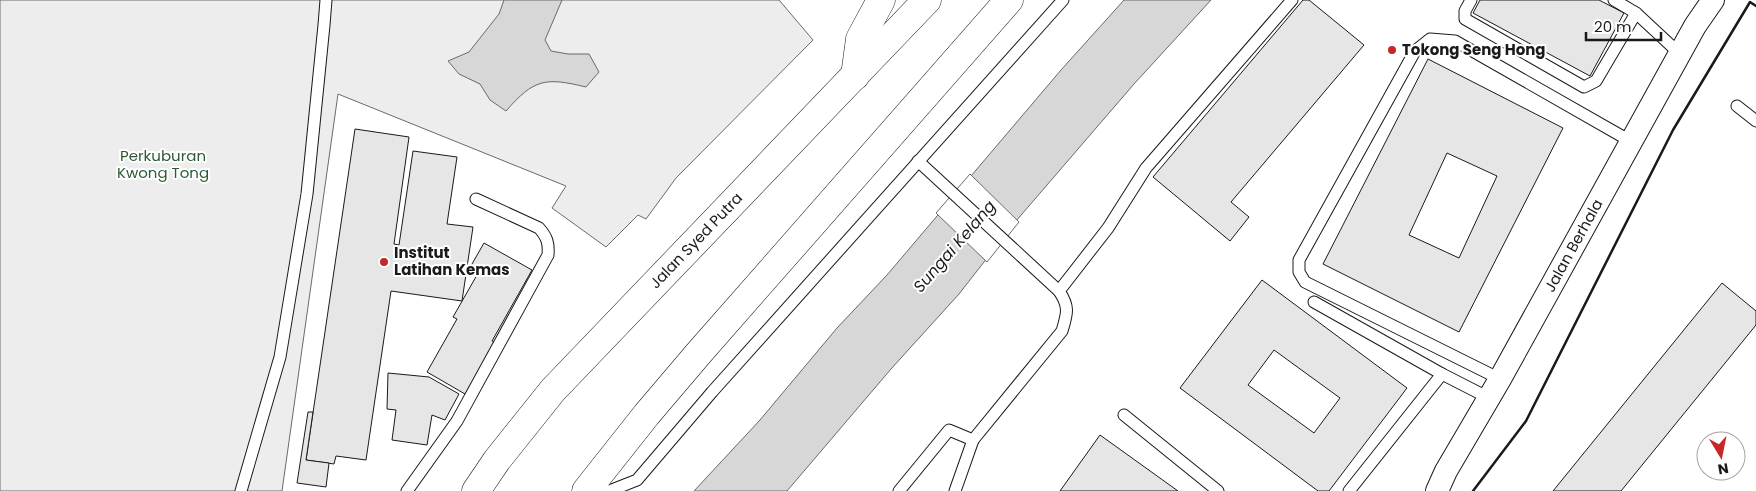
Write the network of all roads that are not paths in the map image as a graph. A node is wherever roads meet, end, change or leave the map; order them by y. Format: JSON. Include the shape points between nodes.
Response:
{"nodes":[{"id":1,"x":326,"y":0,"type":"edge"},
{"id":2,"x":882,"y":0,"type":"edge"},
{"id":3,"x":927,"y":0,"type":"edge"},
{"id":4,"x":1010,"y":0,"type":"edge"},
{"id":5,"x":1063,"y":0,"type":"edge"},
{"id":6,"x":1292,"y":0,"type":"edge"},
{"id":7,"x":1470,"y":0,"type":"edge"},
{"id":8,"x":1614,"y":0,"type":"edge"},
{"id":9,"x":1713,"y":0,"type":"edge"},
{"id":10,"x":1636,"y":13,"type":"junction"},
{"id":11,"x":1680,"y":54,"type":"junction"},
{"id":12,"x":855,"y":76,"type":"junction"},
{"id":13,"x":1737,"y":106,"type":"dead end"},
{"id":14,"x":1756,"y":121,"type":"edge"},
{"id":15,"x":1632,"y":142,"type":"junction"},
{"id":16,"x":918,"y":161,"type":"junction"},
{"id":17,"x":476,"y":199,"type":"dead end"},
{"id":18,"x":1056,"y":288,"type":"junction"},
{"id":19,"x":1314,"y":302,"type":"dead end"},
{"id":20,"x":1442,"y":374,"type":"junction"},
{"id":21,"x":1494,"y":389,"type":"junction"},
{"id":22,"x":1124,"y":415,"type":"dead end"},
{"id":23,"x":973,"y":440,"type":"junction"},
{"id":24,"x":241,"y":491,"type":"edge"},
{"id":25,"x":407,"y":491,"type":"edge"},
{"id":26,"x":476,"y":491,"type":"edge"},
{"id":27,"x":586,"y":491,"type":"edge"},
{"id":28,"x":609,"y":491,"type":"edge"},
{"id":29,"x":899,"y":491,"type":"edge"},
{"id":30,"x":955,"y":491,"type":"edge"},
{"id":31,"x":1218,"y":491,"type":"edge"},
{"id":32,"x":1349,"y":491,"type":"edge"},
{"id":33,"x":1437,"y":491,"type":"edge"}],
"edges":[{"from":1,"to":24,"type":"lane","via":[[307,194],[280,356]]},
{"from":2,"to":12,"type":"main road","via":[[860,39]]},
{"from":3,"to":12,"type":"main road","name":"Jalan Syed Putra"},
{"from":4,"to":27,"type":"main road","via":[[698,354]]},
{"from":5,"to":16,"type":"lane"},
{"from":6,"to":18,"type":"lane","via":[[1146,168],[1108,228]]},
{"from":7,"to":10,"type":"lane","via":[[1464,11],[1465,19],[1584,86],[1596,81]]},
{"from":8,"to":10,"type":"lane"},
{"from":9,"to":11,"type":"street","name":"Jalan Berhala"},
{"from":10,"to":11,"type":"lane"},
{"from":11,"to":15,"type":"street","name":"Jalan Berhala"},
{"from":12,"to":26,"type":"main road","name":"Jalan Syed Putra","via":[[553,390]]},
{"from":13,"to":14,"type":"lane"},
{"from":15,"to":21,"type":"street","name":"Jalan Berhala"},
{"from":15,"to":21,"type":"lane","via":[[1455,41],[1430,39],[1415,51],[1300,260],[1299,272],[1305,282]]},
{"from":16,"to":18,"type":"lane"},
{"from":16,"to":28,"type":"lane","via":[[637,480]]},
{"from":17,"to":25,"type":"lane","via":[[539,228],[549,244],[548,255],[457,421]]},
{"from":18,"to":23,"type":"lane","via":[[1066,302],[1062,332]]},
{"from":19,"to":20,"type":"lane"},
{"from":20,"to":21,"type":"lane"},
{"from":20,"to":32,"type":"lane"},
{"from":21,"to":33,"type":"street","name":"Jalan Berhala"},
{"from":22,"to":31,"type":"lane"},
{"from":23,"to":29,"type":"lane","via":[[949,430]]},
{"from":23,"to":30,"type":"lane"}]}
